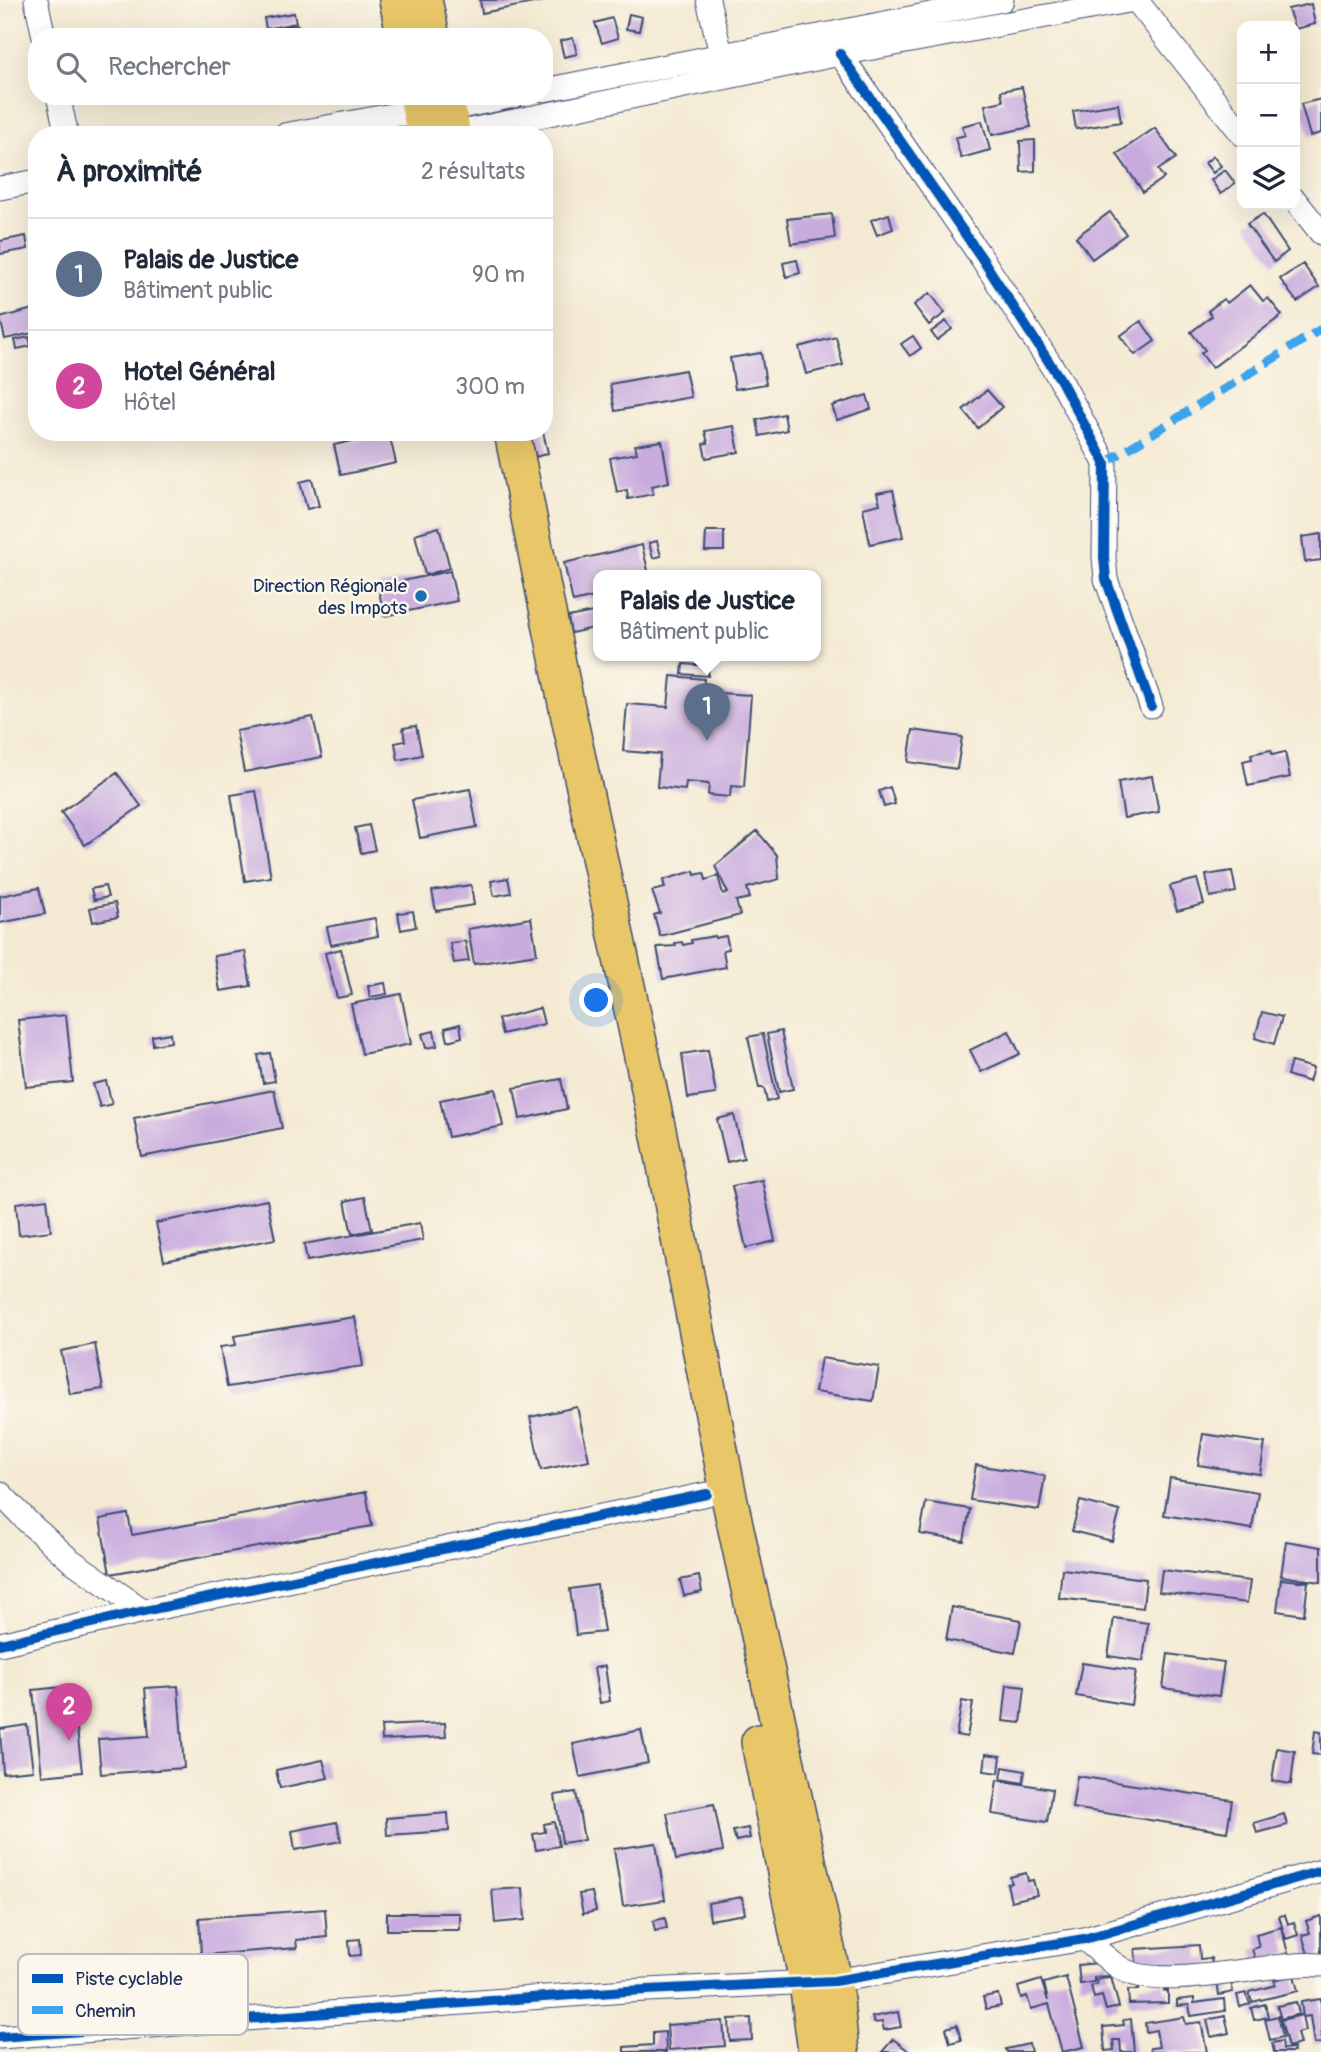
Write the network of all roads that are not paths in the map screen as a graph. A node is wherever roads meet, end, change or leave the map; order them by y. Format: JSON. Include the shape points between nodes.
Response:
{"nodes":[{"id":1,"x":36,"y":0,"type":"edge"},
{"id":2,"x":397,"y":0,"type":"edge"},
{"id":3,"x":424,"y":0,"type":"edge"},
{"id":4,"x":708,"y":0,"type":"edge"},
{"id":5,"x":1002,"y":0,"type":"edge"},
{"id":6,"x":1135,"y":0,"type":"edge"},
{"id":7,"x":42,"y":28,"type":"edge"},
{"id":8,"x":403,"y":28,"type":"edge"},
{"id":9,"x":430,"y":28,"type":"edge"},
{"id":10,"x":721,"y":54,"type":"junction"},
{"id":11,"x":840,"y":54,"type":"junction"},
{"id":12,"x":553,"y":88,"type":"edge"},
{"id":13,"x":553,"y":101,"type":"edge"},
{"id":14,"x":60,"y":105,"type":"edge"},
{"id":15,"x":484,"y":105,"type":"edge"},
{"id":16,"x":526,"y":105,"type":"edge"},
{"id":17,"x":433,"y":120,"type":"edge"},
{"id":18,"x":65,"y":126,"type":"edge"},
{"id":19,"x":373,"y":126,"type":"edge"},
{"id":20,"x":1237,"y":128,"type":"edge"},
{"id":21,"x":28,"y":183,"type":"edge"},
{"id":22,"x":0,"y":188,"type":"edge"},
{"id":23,"x":1300,"y":206,"type":"edge"},
{"id":24,"x":1321,"y":233,"type":"edge"},
{"id":25,"x":490,"y":441,"type":"edge"},
{"id":26,"x":513,"y":441,"type":"edge"},
{"id":27,"x":557,"y":705,"type":"junction"},
{"id":28,"x":1151,"y":706,"type":"dead end"},
{"id":29,"x":649,"y":1138,"type":"junction"},
{"id":30,"x":0,"y":1493,"type":"edge"},
{"id":31,"x":707,"y":1494,"type":"junction"},
{"id":32,"x":144,"y":1611,"type":"junction"},
{"id":33,"x":0,"y":1644,"type":"edge"},
{"id":34,"x":1321,"y":1871,"type":"edge"},
{"id":35,"x":1084,"y":1939,"type":"junction"},
{"id":36,"x":1321,"y":1965,"type":"edge"},
{"id":37,"x":820,"y":1982,"type":"junction"},
{"id":38,"x":248,"y":2019,"type":"edge"},
{"id":39,"x":27,"y":2035,"type":"edge"},
{"id":40,"x":0,"y":2037,"type":"edge"},
{"id":41,"x":816,"y":2052,"type":"edge"},
{"id":42,"x":841,"y":2052,"type":"edge"}],
"edges":[{"from":1,"to":7,"type":"street"},
{"from":2,"to":8,"type":"highway"},
{"from":3,"to":9,"type":"highway"},
{"from":4,"to":10,"type":"street"},
{"from":5,"to":10,"type":"street"},
{"from":6,"to":11,"type":"street"},
{"from":6,"to":20,"type":"street"},
{"from":10,"to":12,"type":"street"},
{"from":11,"to":13,"type":"street"},
{"from":11,"to":28,"type":"street","via":[[1060,379],[1105,463],[1107,579]]},
{"from":14,"to":18,"type":"street"},
{"from":15,"to":17,"type":"street"},
{"from":16,"to":17,"type":"street"},
{"from":17,"to":19,"type":"street"},
{"from":21,"to":22,"type":"street"},
{"from":23,"to":24,"type":"street"},
{"from":25,"to":27,"type":"highway"},
{"from":26,"to":27,"type":"highway"},
{"from":27,"to":29,"type":"highway"},
{"from":29,"to":31,"type":"highway"},
{"from":29,"to":37,"type":"highway","via":[[728,1492]]},
{"from":30,"to":32,"type":"street","via":[[69,1559]]},
{"from":31,"to":32,"type":"street"},
{"from":31,"to":37,"type":"highway"},
{"from":32,"to":33,"type":"street"},
{"from":34,"to":35,"type":"street"},
{"from":35,"to":36,"type":"street","via":[[1123,1969],[1152,1978]]},
{"from":35,"to":37,"type":"street"},
{"from":37,"to":38,"type":"street"},
{"from":37,"to":41,"type":"highway"},
{"from":37,"to":42,"type":"highway"},
{"from":39,"to":40,"type":"street"}]}
